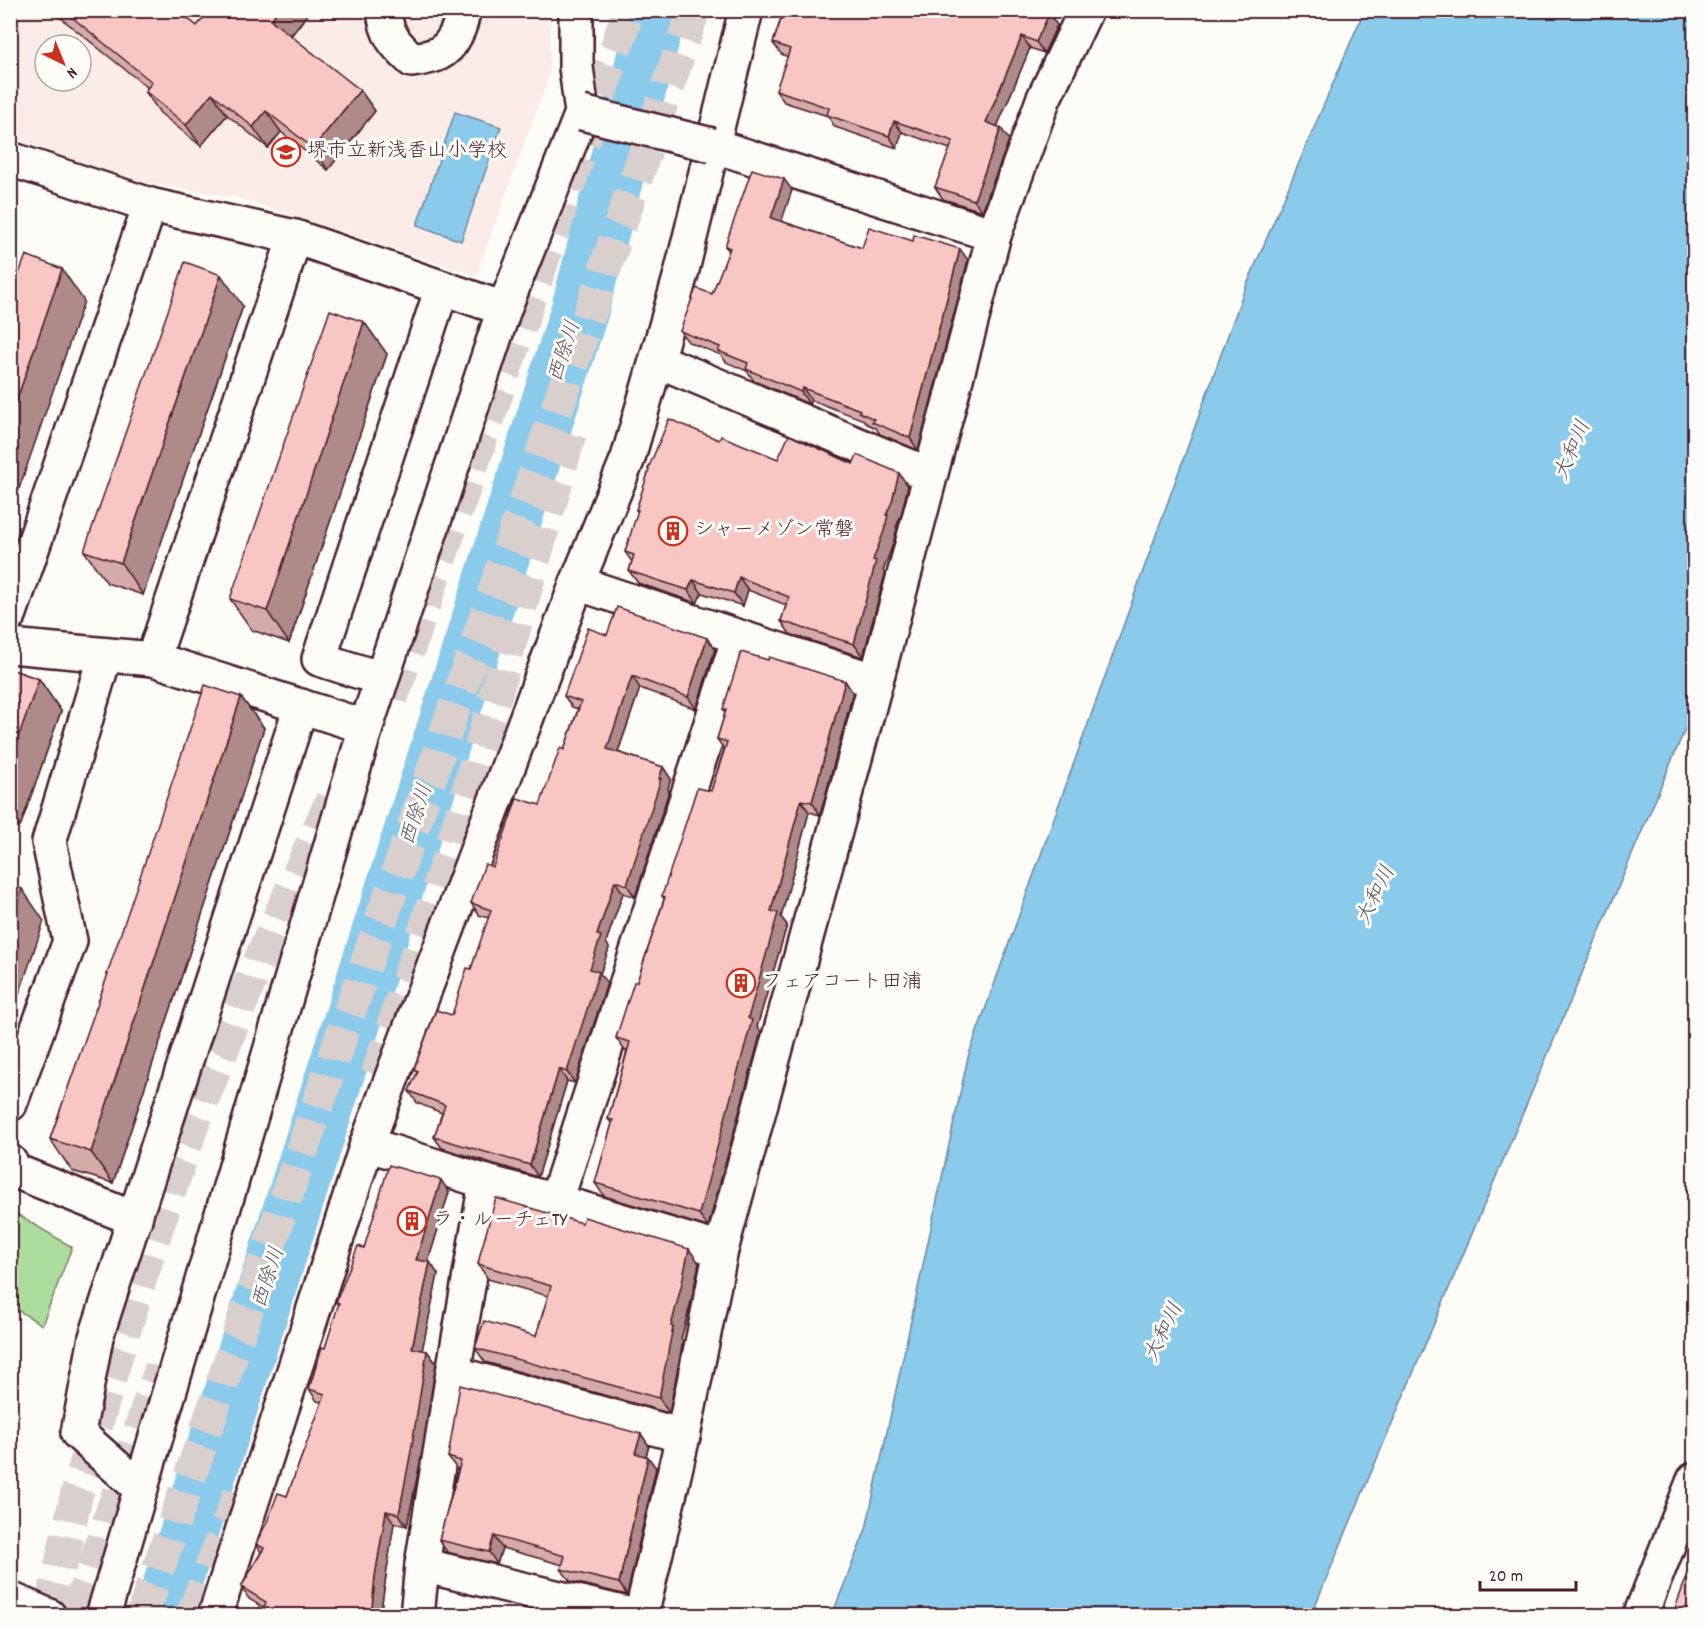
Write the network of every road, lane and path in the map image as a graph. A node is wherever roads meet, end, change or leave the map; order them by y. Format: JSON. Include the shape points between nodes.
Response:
{"nodes":[{"id":1,"x":384,"y":10,"type":"edge"},
{"id":2,"x":463,"y":10,"type":"edge"},
{"id":3,"x":576,"y":10,"type":"edge"},
{"id":4,"x":746,"y":10,"type":"edge"},
{"id":5,"x":1086,"y":10,"type":"edge"},
{"id":6,"x":582,"y":113,"type":"junction"},
{"id":7,"x":712,"y":145,"type":"junction"},
{"id":8,"x":10,"y":159,"type":"edge"},
{"id":9,"x":150,"y":205,"type":"junction"},
{"id":10,"x":994,"y":235,"type":"junction"},
{"id":11,"x":295,"y":237,"type":"junction"},
{"id":12,"x":442,"y":288,"type":"junction"},
{"id":13,"x":504,"y":309,"type":"junction"},
{"id":14,"x":657,"y":360,"type":"junction"},
{"id":15,"x":930,"y":475,"type":"junction"},
{"id":16,"x":577,"y":583,"type":"junction"},
{"id":17,"x":10,"y":614,"type":"edge"},
{"id":18,"x":739,"y":637,"type":"junction"},
{"id":19,"x":10,"y":646,"type":"edge"},
{"id":20,"x":105,"y":655,"type":"junction"},
{"id":21,"x":153,"y":659,"type":"junction"},
{"id":22,"x":382,"y":679,"type":"junction"},
{"id":23,"x":876,"y":681,"type":"junction"},
{"id":24,"x":301,"y":706,"type":"junction"},
{"id":25,"x":366,"y":727,"type":"junction"},
{"id":26,"x":10,"y":1104,"type":"edge"},
{"id":27,"x":367,"y":1144,"type":"junction"},
{"id":28,"x":10,"y":1162,"type":"edge"},
{"id":29,"x":486,"y":1182,"type":"junction"},
{"id":30,"x":556,"y":1201,"type":"junction"},
{"id":31,"x":135,"y":1219,"type":"junction"},
{"id":32,"x":721,"y":1250,"type":"junction"},
{"id":33,"x":453,"y":1373,"type":"junction"},
{"id":34,"x":683,"y":1436,"type":"junction"},
{"id":35,"x":1695,"y":1480,"type":"edge"},
{"id":36,"x":141,"y":1490,"type":"junction"},
{"id":37,"x":422,"y":1565,"type":"junction"},
{"id":38,"x":103,"y":1616,"type":"edge"},
{"id":39,"x":215,"y":1616,"type":"edge"},
{"id":40,"x":417,"y":1616,"type":"edge"},
{"id":41,"x":635,"y":1616,"type":"edge"},
{"id":42,"x":641,"y":1616,"type":"edge"},
{"id":43,"x":1640,"y":1616,"type":"edge"}],
"edges":[{"from":1,"to":2,"type":"street","via":[[394,43],[412,60],[434,57],[450,46]]},
{"from":3,"to":6,"type":"street","via":[[576,67]]},
{"from":4,"to":7,"type":"street"},
{"from":5,"to":10,"type":"street","via":[[1043,100]]},
{"from":6,"to":7,"type":"street","bridge":true},
{"from":6,"to":13,"type":"street"},
{"from":7,"to":10,"type":"street"},
{"from":7,"to":14,"type":"street"},
{"from":8,"to":9,"type":"street"},
{"from":9,"to":11,"type":"street"},
{"from":9,"to":17,"type":"street"},
{"from":10,"to":15,"type":"street"},
{"from":11,"to":12,"type":"street"},
{"from":11,"to":21,"type":"street"},
{"from":12,"to":13,"type":"street"},
{"from":12,"to":22,"type":"street","via":[[319,659]]},
{"from":13,"to":22,"type":"street"},
{"from":14,"to":15,"type":"street"},
{"from":14,"to":16,"type":"street","via":[[628,458]]},
{"from":15,"to":23,"type":"street"},
{"from":16,"to":18,"type":"street"},
{"from":16,"to":27,"type":"street"},
{"from":18,"to":23,"type":"street"},
{"from":18,"to":30,"type":"street"},
{"from":19,"to":20,"type":"street"},
{"from":20,"to":21,"type":"street"},
{"from":20,"to":26,"type":"street","via":[[49,842],[70,941]]},
{"from":21,"to":24,"type":"street"},
{"from":22,"to":25,"type":"street"},
{"from":23,"to":32,"type":"street"},
{"from":24,"to":25,"type":"street"},
{"from":24,"to":31,"type":"street"},
{"from":25,"to":36,"type":"street"},
{"from":27,"to":29,"type":"street"},
{"from":27,"to":39,"type":"street"},
{"from":28,"to":31,"type":"street","via":[[15,1171]]},
{"from":29,"to":30,"type":"street"},
{"from":29,"to":33,"type":"street"},
{"from":30,"to":32,"type":"street"},
{"from":31,"to":36,"type":"street","via":[[96,1337],[78,1433]]},
{"from":32,"to":34,"type":"street"},
{"from":33,"to":34,"type":"street"},
{"from":33,"to":37,"type":"street"},
{"from":34,"to":42,"type":"street"},
{"from":35,"to":43,"type":"street"},
{"from":36,"to":38,"type":"street"},
{"from":37,"to":40,"type":"street"},
{"from":37,"to":41,"type":"street"}]}
